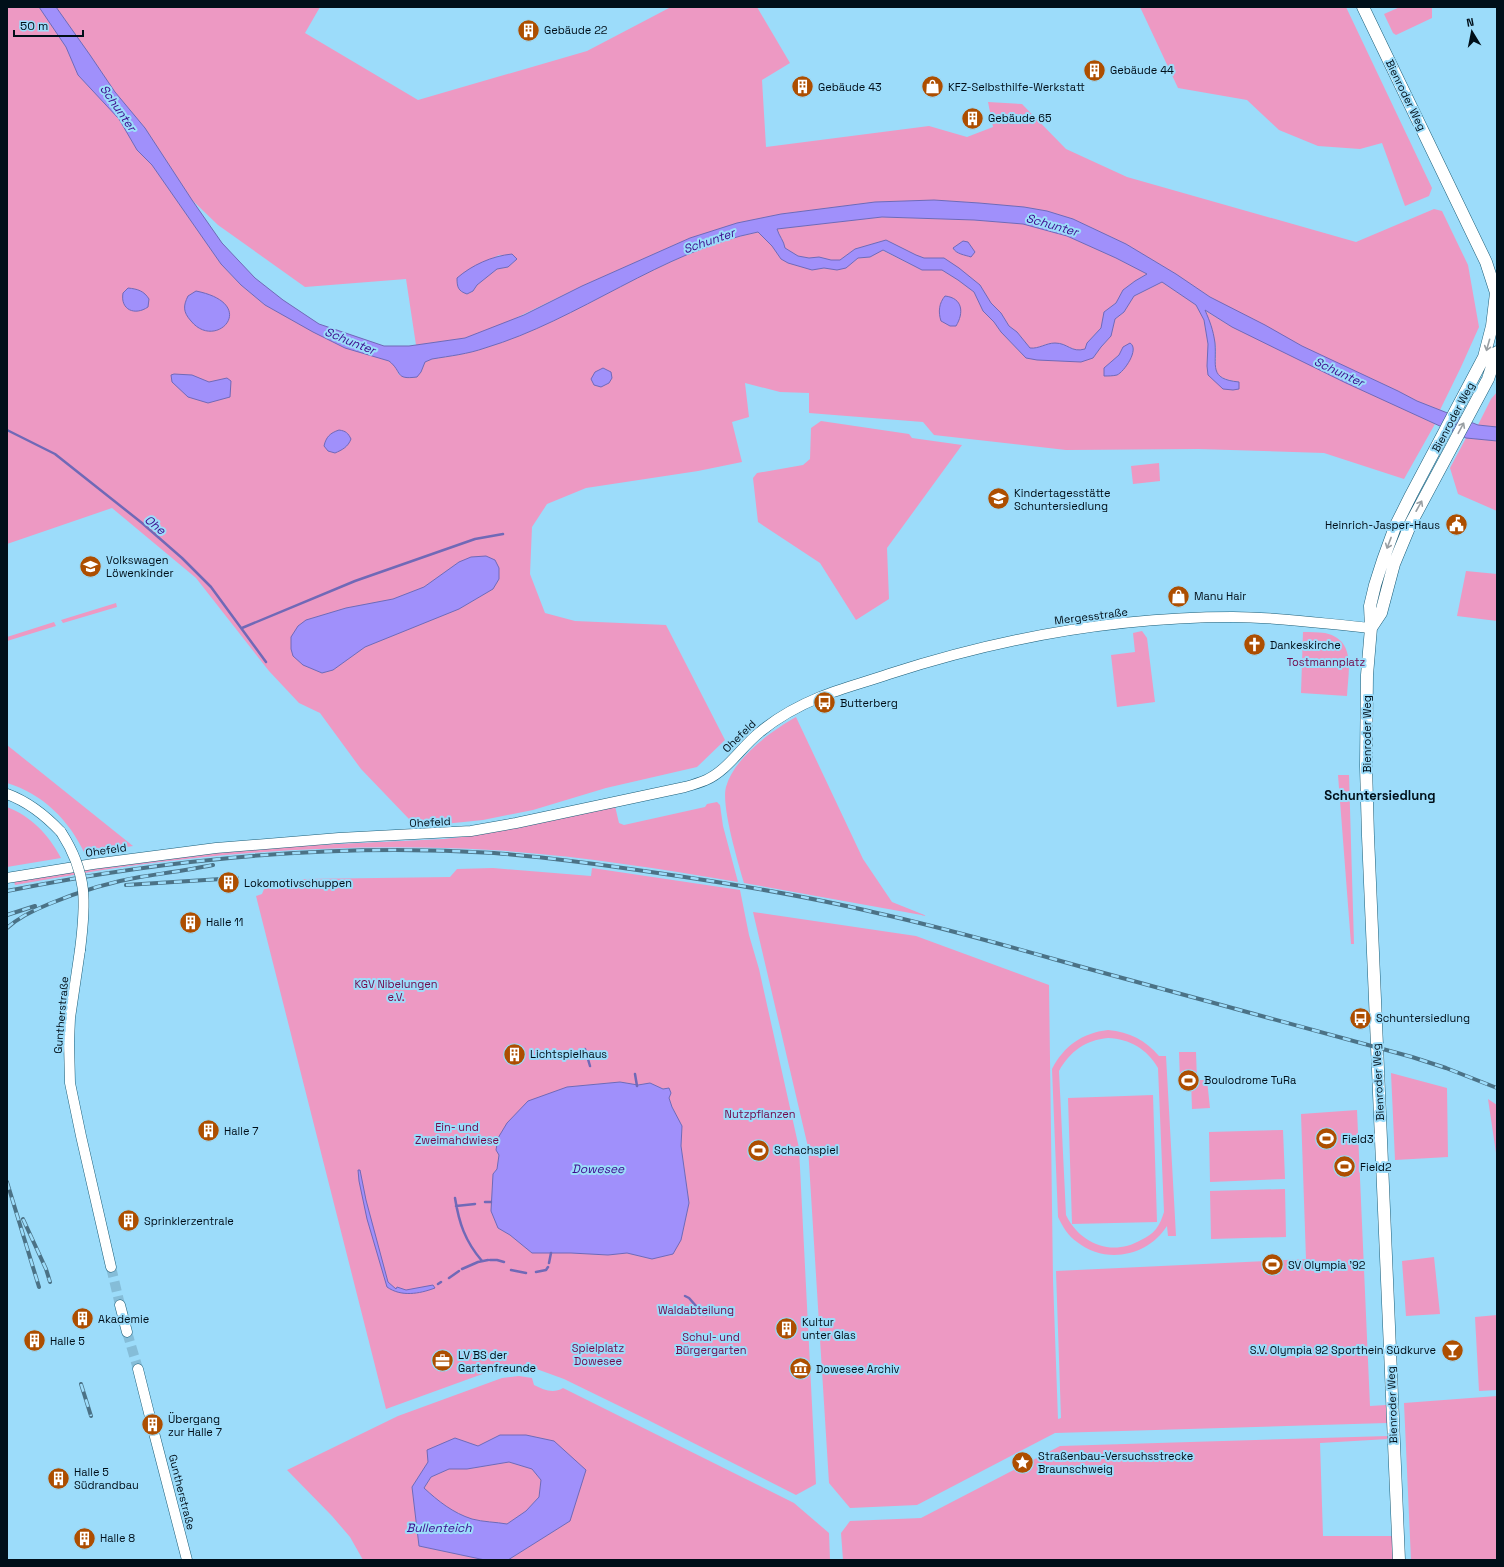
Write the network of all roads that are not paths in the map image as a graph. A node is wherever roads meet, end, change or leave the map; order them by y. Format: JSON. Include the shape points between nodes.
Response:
{"nodes":[{"id":1,"x":1363,"y":7,"type":"edge"},
{"id":2,"x":1496,"y":294,"type":"edge"},
{"id":3,"x":1497,"y":352,"type":"edge"},
{"id":4,"x":1372,"y":628,"type":"junction"},
{"id":5,"x":822,"y":696,"type":"joint"},
{"id":6,"x":7,"y":794,"type":"edge"},
{"id":7,"x":7,"y":878,"type":"edge"},
{"id":8,"x":111,"y":1267,"type":"tunnel mouth"},
{"id":9,"x":120,"y":1305,"type":"tunnel mouth"},
{"id":10,"x":127,"y":1332,"type":"tunnel mouth"},
{"id":11,"x":138,"y":1370,"type":"tunnel mouth"},
{"id":12,"x":187,"y":1560,"type":"edge"},
{"id":13,"x":1398,"y":1560,"type":"edge"}],
"edges":[{"from":1,"to":2,"type":"main road","name":"Bienroder Weg","via":[[1485,259]]},
{"from":2,"to":4,"type":"main road","name":"Bienroder Weg","one_way":true,"via":[[1489,341],[1481,364],[1411,494],[1382,560],[1370,606]]},
{"from":4,"to":3,"type":"main road","name":"Bienroder Weg","one_way":true,"via":[[1381,613],[1403,541],[1418,508],[1488,379]]},
{"from":4,"to":5,"type":"street","name":"Mergesstraße","via":[[1292,619],[1233,617],[1152,620],[1072,629],[973,649]]},
{"from":4,"to":13,"type":"main road","name":"Bienroder Weg","via":[[1367,675],[1368,836]]},
{"from":5,"to":7,"type":"street","name":"Ohefeld","via":[[776,719],[748,742],[724,768],[706,780],[685,787],[471,831],[224,847],[114,860]]},
{"from":6,"to":8,"type":"street","name":"Guntherstraße","bridge":true,"via":[[29,804],[61,832],[74,856],[83,882],[84,908],[80,950],[70,1018],[70,1083]]},
{"from":9,"to":10,"type":"street"},
{"from":11,"to":12,"type":"street","name":"Guntherstraße"}]}
